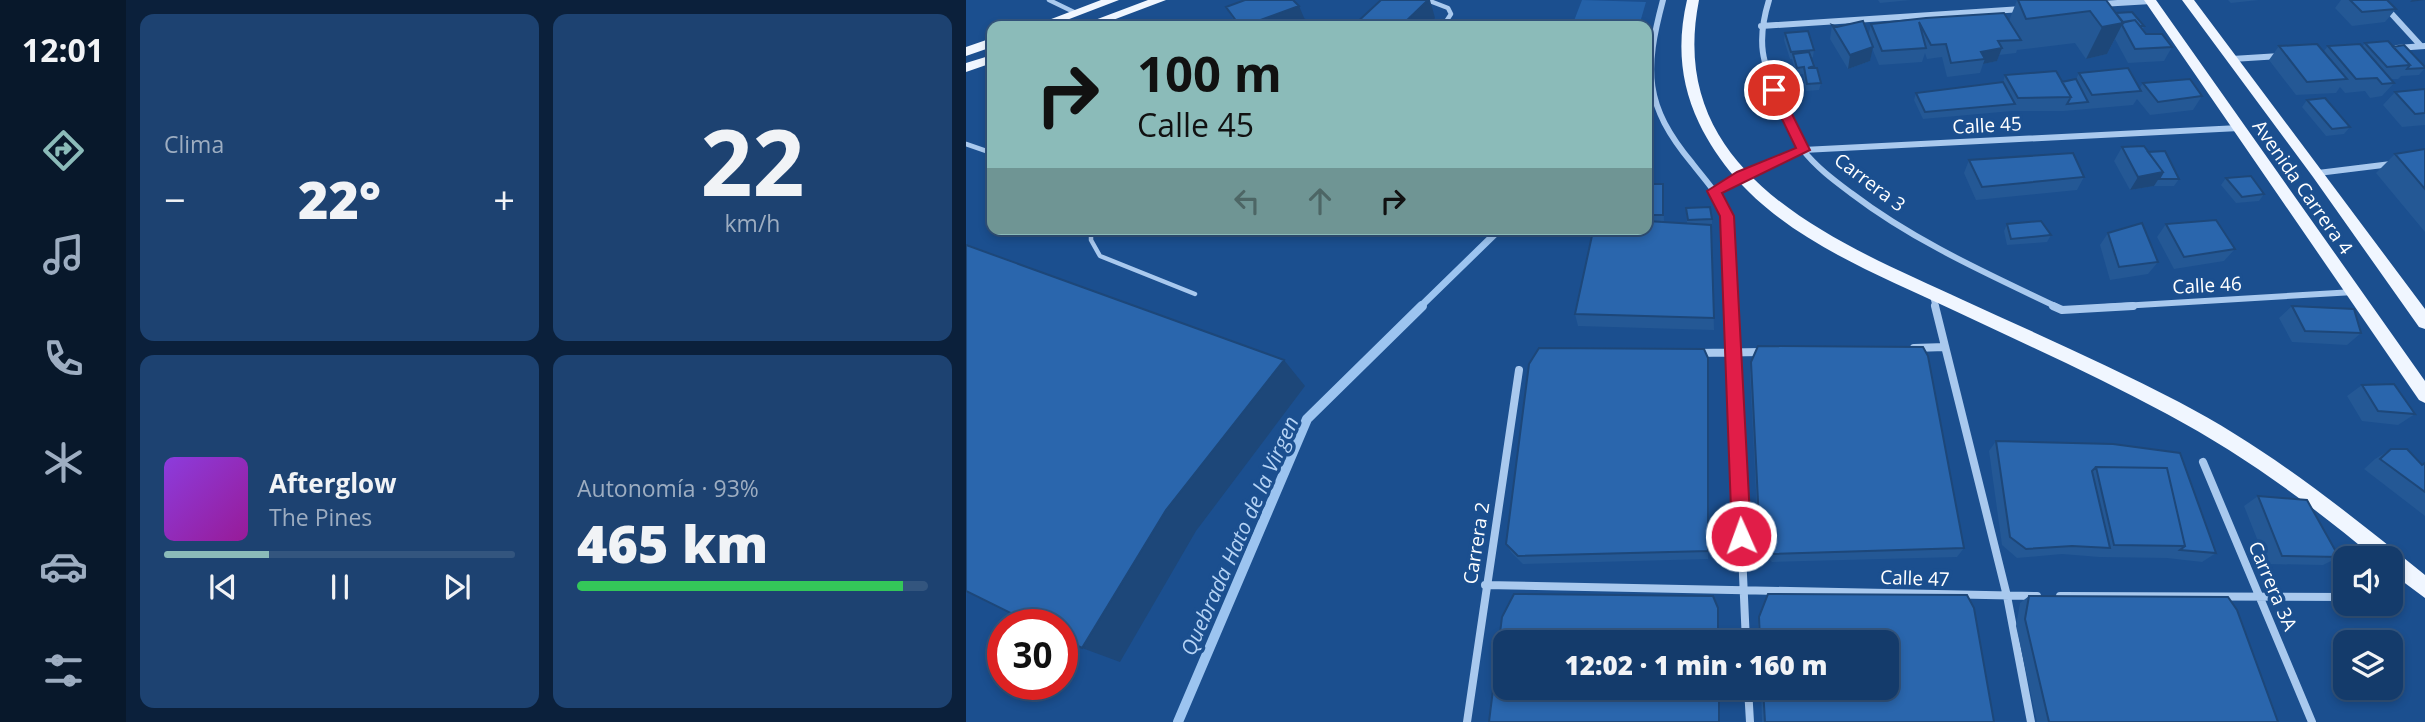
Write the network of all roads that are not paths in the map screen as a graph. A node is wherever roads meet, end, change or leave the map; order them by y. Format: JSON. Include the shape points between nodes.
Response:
{"nodes":[{"id":1,"x":1049,"y":0,"type":"edge"},
{"id":2,"x":1114,"y":0,"type":"edge"},
{"id":3,"x":1160,"y":0,"type":"edge"},
{"id":4,"x":1427,"y":0,"type":"edge"},
{"id":5,"x":1663,"y":0,"type":"edge"},
{"id":6,"x":1693,"y":0,"type":"edge"},
{"id":7,"x":1769,"y":0,"type":"edge"},
{"id":8,"x":2188,"y":0,"type":"edge"},
{"id":9,"x":2379,"y":0,"type":"edge"},
{"id":10,"x":2151,"y":1,"type":"edge"},
{"id":11,"x":2095,"y":5,"type":"edge"},
{"id":12,"x":2026,"y":9,"type":"edge"},
{"id":13,"x":1076,"y":13,"type":"junction"},
{"id":14,"x":1053,"y":21,"type":"edge"},
{"id":15,"x":1099,"y":21,"type":"edge"},
{"id":16,"x":1446,"y":21,"type":"edge"},
{"id":17,"x":1761,"y":26,"type":"junction"},
{"id":18,"x":987,"y":38,"type":"edge"},
{"id":19,"x":1652,"y":40,"type":"edge"},
{"id":20,"x":987,"y":44,"type":"edge"},
{"id":21,"x":966,"y":45,"type":"edge"},
{"id":22,"x":2423,"y":46,"type":"edge"},
{"id":23,"x":2394,"y":48,"type":"edge"},
{"id":24,"x":966,"y":51,"type":"edge"},
{"id":25,"x":2286,"y":56,"type":"edge"},
{"id":26,"x":2232,"y":59,"type":"junction"},
{"id":27,"x":987,"y":61,"type":"edge"},
{"id":28,"x":966,"y":68,"type":"edge"},
{"id":29,"x":1652,"y":90,"type":"edge"},
{"id":30,"x":2240,"y":128,"type":"junction"},
{"id":31,"x":966,"y":144,"type":"edge"},
{"id":32,"x":1803,"y":150,"type":"junction"},
{"id":33,"x":987,"y":151,"type":"edge"},
{"id":34,"x":2398,"y":164,"type":"edge"},
{"id":35,"x":2318,"y":173,"type":"junction"},
{"id":36,"x":1742,"y":176,"type":"junction"},
{"id":37,"x":1714,"y":191,"type":"junction"},
{"id":38,"x":1091,"y":235,"type":"edge"},
{"id":39,"x":1931,"y":292,"type":"junction"},
{"id":40,"x":2354,"y":292,"type":"junction"},
{"id":41,"x":1195,"y":294,"type":"dead end"},
{"id":42,"x":2419,"y":303,"type":"edge"},
{"id":43,"x":2062,"y":310,"type":"joint"},
{"id":44,"x":2425,"y":322,"type":"edge"},
{"id":45,"x":1945,"y":347,"type":"junction"},
{"id":46,"x":1906,"y":348,"type":"edge"},
{"id":47,"x":1774,"y":352,"type":"edge"},
{"id":48,"x":1682,"y":353,"type":"edge"},
{"id":49,"x":1734,"y":353,"type":"junction"},
{"id":50,"x":1519,"y":370,"type":"dead end"},
{"id":51,"x":2425,"y":395,"type":"edge"},
{"id":52,"x":2203,"y":462,"type":"dead end"},
{"id":53,"x":2375,"y":546,"type":"edge"},
{"id":54,"x":2403,"y":569,"type":"edge"},
{"id":55,"x":1485,"y":585,"type":"junction"},
{"id":56,"x":1744,"y":588,"type":"junction"},
{"id":57,"x":2425,"y":588,"type":"edge"},
{"id":58,"x":2007,"y":596,"type":"junction"},
{"id":59,"x":2261,"y":596,"type":"junction"},
{"id":60,"x":2333,"y":597,"type":"edge"},
{"id":61,"x":1746,"y":630,"type":"edge"},
{"id":62,"x":1749,"y":700,"type":"edge"},
{"id":63,"x":1467,"y":722,"type":"edge"},
{"id":64,"x":1750,"y":722,"type":"edge"},
{"id":65,"x":2031,"y":722,"type":"edge"},
{"id":66,"x":2312,"y":722,"type":"edge"}],
"edges":[{"from":1,"to":13,"type":"lane"},
{"from":2,"to":13,"type":"main road"},
{"from":3,"to":15,"type":"main road"},
{"from":4,"to":16,"type":"lane","via":[[1448,8],[1451,14]]},
{"from":5,"to":19,"type":"street"},
{"from":6,"to":36,"type":"main road","via":[[1685,30],[1688,76],[1708,126]]},
{"from":7,"to":17,"type":"street","name":"Carrera 3"},
{"from":8,"to":26,"type":"main road","name":"Avenida Carrera 4"},
{"from":9,"to":22,"type":"street"},
{"from":10,"to":11,"type":"street"},
{"from":10,"to":30,"type":"main road","name":"Avenida Carrera 4"},
{"from":12,"to":17,"type":"street"},
{"from":13,"to":14,"type":"main road"},
{"from":17,"to":32,"type":"street","name":"Carrera 3","via":[[1767,74]]},
{"from":18,"to":21,"type":"main road"},
{"from":20,"to":24,"type":"main road"},
{"from":22,"to":23,"type":"street"},
{"from":25,"to":26,"type":"street"},
{"from":26,"to":35,"type":"main road","name":"Avenida Carrera 4"},
{"from":27,"to":28,"type":"main road"},
{"from":29,"to":37,"type":"street","via":[[1670,137]]},
{"from":30,"to":32,"type":"street","name":"Calle 45"},
{"from":30,"to":40,"type":"main road","name":"Avenida Carrera 4"},
{"from":31,"to":33,"type":"lane"},
{"from":32,"to":36,"type":"street","name":"Calle 45"},
{"from":32,"to":43,"type":"street","name":"Carrera 3","via":[[1835,181],[1889,221]]},
{"from":34,"to":35,"type":"street"},
{"from":35,"to":42,"type":"main road","name":"Avenida Carrera 4"},
{"from":36,"to":37,"type":"street","name":"Calle 45"},
{"from":36,"to":39,"type":"main road","via":[[1765,201],[1796,223]]},
{"from":37,"to":49,"type":"street","via":[[1727,216]]},
{"from":38,"to":41,"type":"lane","via":[[1100,256]]},
{"from":39,"to":45,"type":"street"},
{"from":39,"to":53,"type":"main road","via":[[2189,418],[2281,472]]},
{"from":40,"to":43,"type":"street","name":"Calle 46"},
{"from":40,"to":51,"type":"main road","name":"Avenida Carrera 4"},
{"from":42,"to":44,"type":"main road","name":"Avenida Carrera 4"},
{"from":45,"to":46,"type":"street"},
{"from":45,"to":58,"type":"street"},
{"from":47,"to":49,"type":"street"},
{"from":48,"to":49,"type":"street"},
{"from":49,"to":56,"type":"street"},
{"from":50,"to":55,"type":"street","name":"Carrera 2"},
{"from":52,"to":59,"type":"street","name":"Carrera 3A"},
{"from":54,"to":57,"type":"main road"},
{"from":55,"to":56,"type":"street","name":"Calle 47"},
{"from":55,"to":63,"type":"street","name":"Carrera 2"},
{"from":56,"to":58,"type":"street","name":"Calle 47"},
{"from":56,"to":61,"type":"street"},
{"from":58,"to":59,"type":"street","name":"Calle 47"},
{"from":58,"to":65,"type":"street"},
{"from":59,"to":60,"type":"street","name":"Calle 47"},
{"from":59,"to":66,"type":"street","name":"Carrera 3A"},
{"from":62,"to":64,"type":"street"}]}
